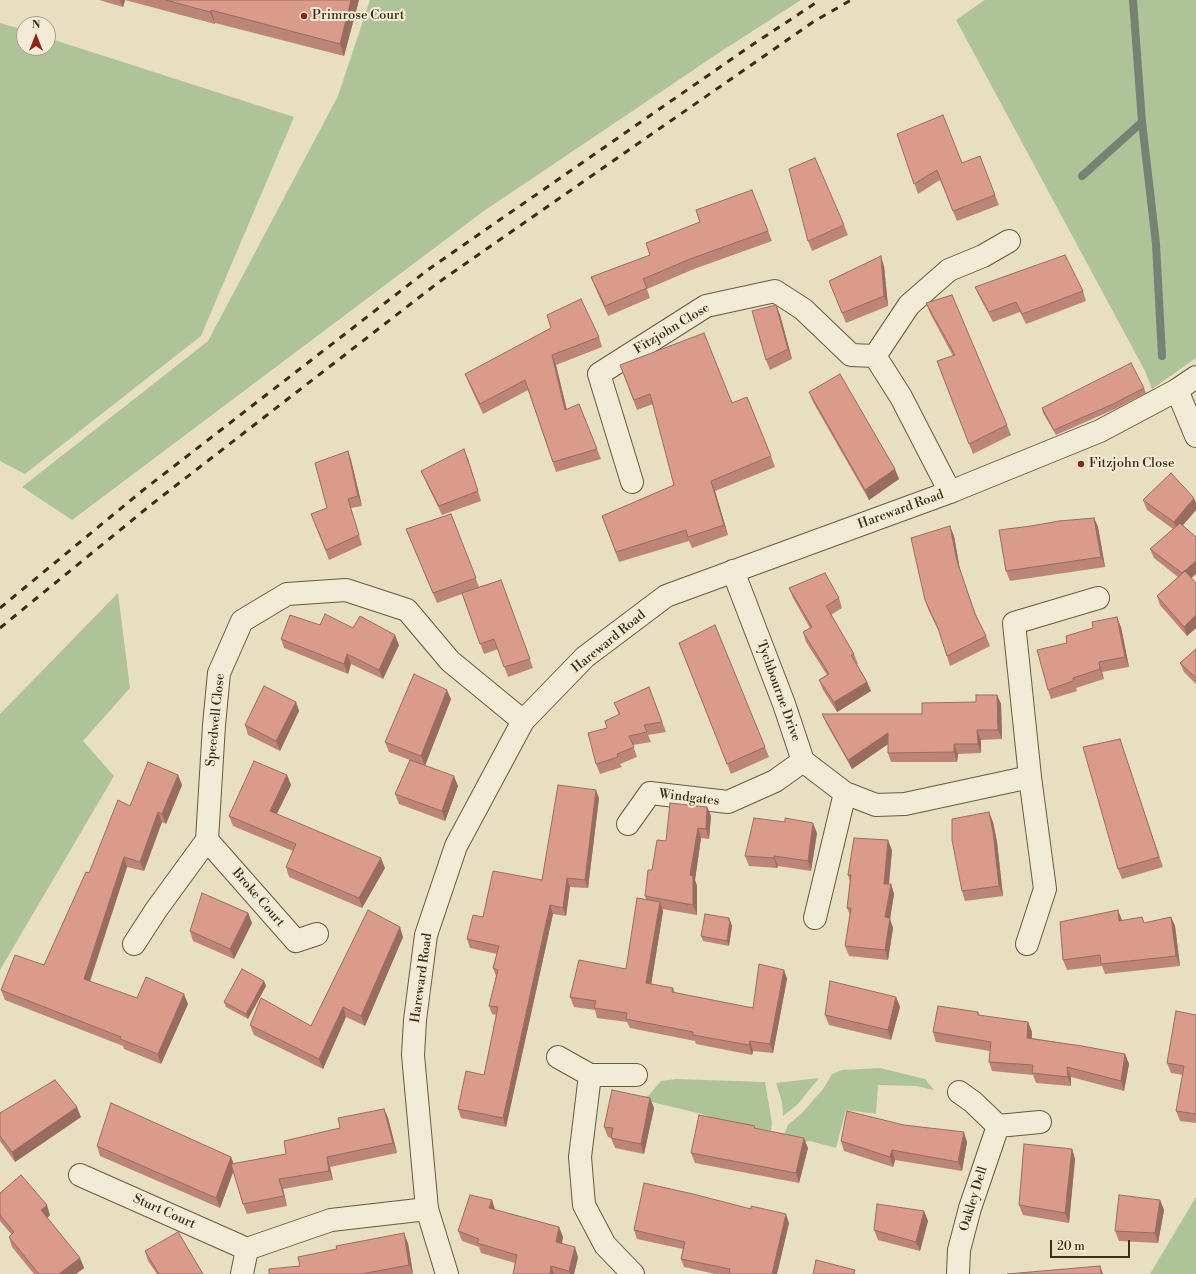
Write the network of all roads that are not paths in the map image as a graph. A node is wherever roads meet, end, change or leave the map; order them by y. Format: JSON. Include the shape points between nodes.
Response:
{"nodes":[{"id":1,"x":1009,"y":241,"type":"dead end"},
{"id":2,"x":875,"y":356,"type":"junction"},
{"id":3,"x":1196,"y":377,"type":"edge"},
{"id":4,"x":1177,"y":390,"type":"junction"},
{"id":5,"x":1196,"y":436,"type":"edge"},
{"id":6,"x":632,"y":482,"type":"dead end"},
{"id":7,"x":950,"y":492,"type":"junction"},
{"id":8,"x":733,"y":571,"type":"junction"},
{"id":9,"x":1098,"y":598,"type":"dead end"},
{"id":10,"x":523,"y":721,"type":"junction"},
{"id":11,"x":803,"y":761,"type":"junction"},
{"id":12,"x":1030,"y":778,"type":"junction"},
{"id":13,"x":845,"y":793,"type":"junction"},
{"id":14,"x":628,"y":824,"type":"dead end"},
{"id":15,"x":206,"y":840,"type":"junction"},
{"id":16,"x":815,"y":918,"type":"dead end"},
{"id":17,"x":317,"y":934,"type":"dead end"},
{"id":18,"x":134,"y":944,"type":"dead end"},
{"id":19,"x":1027,"y":944,"type":"dead end"},
{"id":20,"x":558,"y":1057,"type":"dead end"},
{"id":21,"x":590,"y":1074,"type":"junction"},
{"id":22,"x":636,"y":1074,"type":"dead end"},
{"id":23,"x":959,"y":1092,"type":"dead end"},
{"id":24,"x":1040,"y":1122,"type":"dead end"},
{"id":25,"x":998,"y":1126,"type":"junction"},
{"id":26,"x":80,"y":1175,"type":"dead end"},
{"id":27,"x":427,"y":1209,"type":"junction"},
{"id":28,"x":247,"y":1249,"type":"junction"},
{"id":29,"x":242,"y":1274,"type":"edge"},
{"id":30,"x":447,"y":1274,"type":"edge"},
{"id":31,"x":632,"y":1274,"type":"edge"},
{"id":32,"x":958,"y":1274,"type":"edge"}],
"edges":[{"from":1,"to":2,"type":"street","via":[[983,256],[949,270],[909,305]]},
{"from":2,"to":6,"type":"street","name":"Fitzjohn Close","via":[[851,355],[803,309],[775,291],[706,306],[599,374]]},
{"from":2,"to":7,"type":"street","via":[[901,397]]},
{"from":3,"to":4,"type":"street","name":"Hareward Road"},
{"from":4,"to":5,"type":"street"},
{"from":4,"to":7,"type":"street","name":"Hareward Road","via":[[1100,431]]},
{"from":7,"to":8,"type":"street","name":"Hareward Road"},
{"from":8,"to":10,"type":"street","name":"Hareward Road","via":[[666,596],[585,657]]},
{"from":8,"to":11,"type":"street","name":"Tychbourne Drive"},
{"from":9,"to":12,"type":"street","via":[[1014,623]]},
{"from":10,"to":15,"type":"street","name":"Speedwell Close","via":[[450,661],[406,610],[346,590],[287,594],[242,620],[219,673]]},
{"from":10,"to":27,"type":"street","name":"Hareward Road","via":[[456,846],[426,935],[415,1020],[414,1055]]},
{"from":11,"to":13,"type":"street"},
{"from":11,"to":14,"type":"street","name":"Windgates","via":[[775,781],[728,802],[654,784]]},
{"from":12,"to":13,"type":"street","via":[[905,804],[876,805]]},
{"from":12,"to":19,"type":"street","via":[[1045,889]]},
{"from":13,"to":16,"type":"street"},
{"from":15,"to":17,"type":"street","name":"Broke Court","via":[[296,941]]},
{"from":15,"to":18,"type":"street"},
{"from":20,"to":21,"type":"street"},
{"from":21,"to":22,"type":"street"},
{"from":21,"to":31,"type":"street","via":[[580,1157],[584,1205],[605,1245]]},
{"from":23,"to":25,"type":"street"},
{"from":24,"to":25,"type":"street"},
{"from":25,"to":32,"type":"street","name":"Oakley Dell","via":[[970,1208],[959,1250]]},
{"from":26,"to":28,"type":"street","name":"Sturt Court"},
{"from":27,"to":28,"type":"street","via":[[331,1220]]},
{"from":27,"to":30,"type":"street","name":"Hareward Road"},
{"from":28,"to":29,"type":"street"}]}
